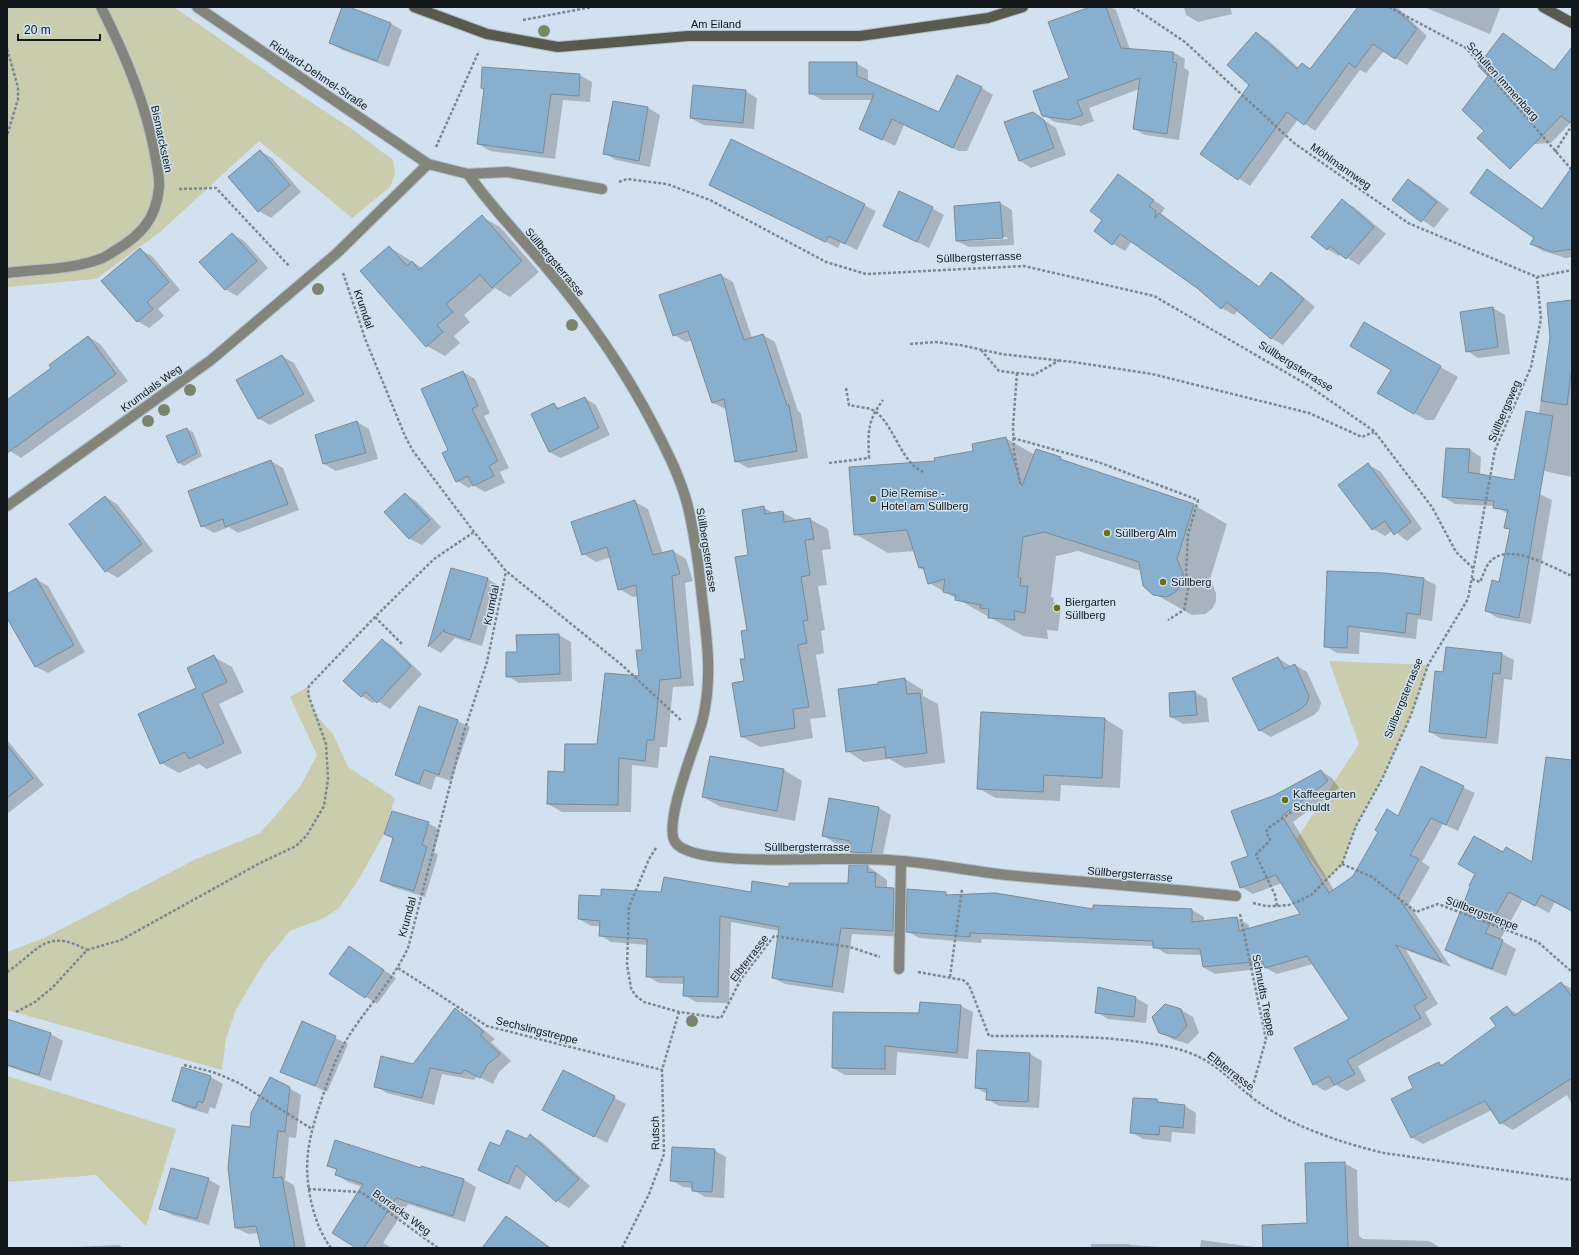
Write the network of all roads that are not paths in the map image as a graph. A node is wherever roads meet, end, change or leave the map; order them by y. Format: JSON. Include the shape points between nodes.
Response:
{"nodes":[{"id":1,"x":101,"y":7,"type":"edge"},
{"id":2,"x":197,"y":7,"type":"edge"},
{"id":3,"x":414,"y":7,"type":"edge"},
{"id":4,"x":1023,"y":7,"type":"edge"},
{"id":5,"x":1543,"y":7,"type":"edge"},
{"id":6,"x":1572,"y":24,"type":"edge"},
{"id":7,"x":428,"y":164,"type":"junction"},
{"id":8,"x":468,"y":174,"type":"junction"},
{"id":9,"x":602,"y":189,"type":"road end"},
{"id":10,"x":7,"y":273,"type":"edge"},
{"id":11,"x":7,"y":506,"type":"edge"},
{"id":12,"x":901,"y":861,"type":"junction"},
{"id":13,"x":1236,"y":896,"type":"road end"},
{"id":14,"x":899,"y":969,"type":"dead end"}],
"edges":[{"from":1,"to":10,"type":"street","name":"Bismarckstein","via":[[145,112],[157,164],[159,189],[154,210],[135,239],[102,259],[73,267]]},
{"from":2,"to":7,"type":"street","name":"Richard-Dehmel-Straße"},
{"from":3,"to":4,"type":"street","name":"Am Eiland","via":[[487,34],[558,47],[688,36],[860,36],[988,18]]},
{"from":5,"to":6,"type":"street"},
{"from":7,"to":8,"type":"street"},
{"from":7,"to":11,"type":"street","name":"Krumdals Weg","via":[[336,254],[211,360]]},
{"from":8,"to":9,"type":"street","via":[[507,172]]},
{"from":8,"to":12,"type":"street","name":"Süllbergsterrasse","via":[[490,205],[545,266],[608,348],[645,410],[680,479],[688,504],[697,551],[709,660],[708,687],[703,720],[675,812],[672,834],[675,842],[701,855],[734,859]]},
{"from":12,"to":13,"type":"street","name":"Süllbergsterrasse","via":[[1134,888]]},
{"from":12,"to":14,"type":"street"}]}
